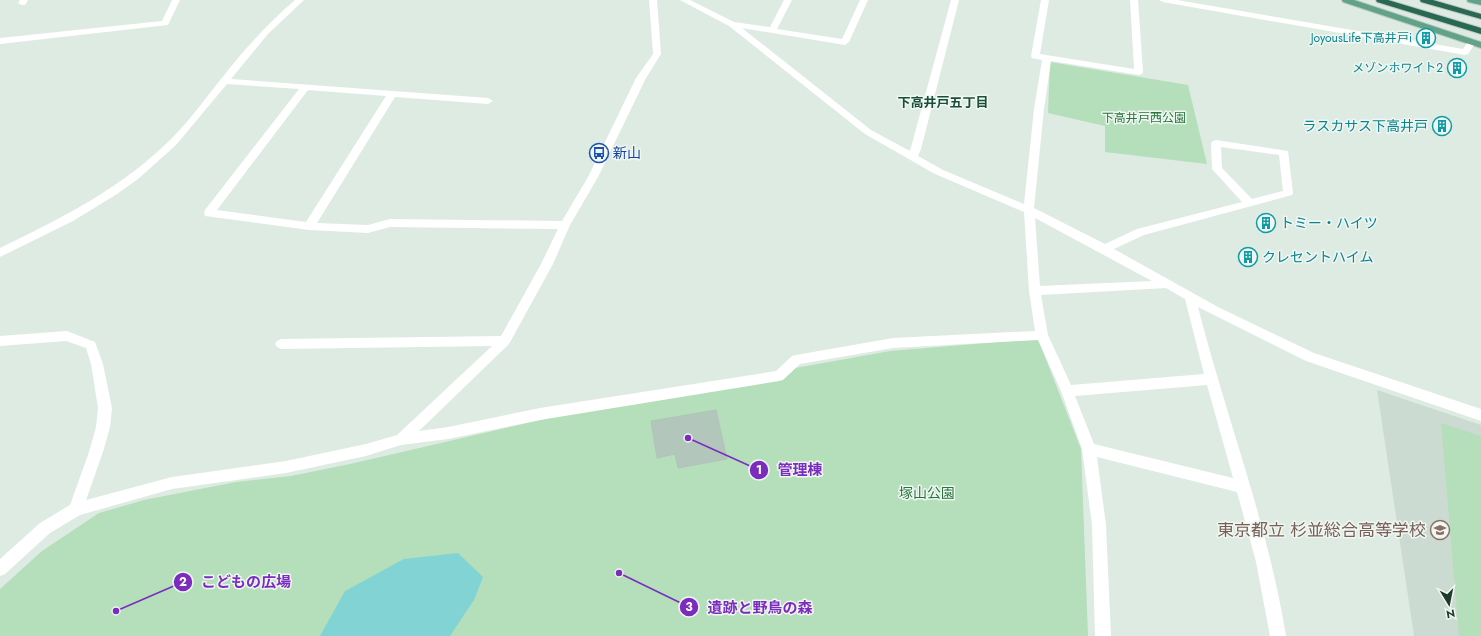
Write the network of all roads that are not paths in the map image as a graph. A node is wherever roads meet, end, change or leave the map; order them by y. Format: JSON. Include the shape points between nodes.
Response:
{"nodes":[{"id":1,"x":176,"y":0,"type":"edge"},
{"id":2,"x":300,"y":0,"type":"edge"},
{"id":3,"x":652,"y":0,"type":"edge"},
{"id":4,"x":684,"y":0,"type":"edge"},
{"id":5,"x":788,"y":0,"type":"edge"},
{"id":6,"x":864,"y":0,"type":"edge"},
{"id":7,"x":955,"y":0,"type":"edge"},
{"id":8,"x":1045,"y":0,"type":"edge"},
{"id":9,"x":1134,"y":0,"type":"edge"},
{"id":10,"x":1162,"y":0,"type":"edge"},
{"id":11,"x":1346,"y":0,"type":"edge"},
{"id":12,"x":1380,"y":0,"type":"edge"},
{"id":13,"x":1389,"y":0,"type":"edge"},
{"id":14,"x":1424,"y":0,"type":"edge"},
{"id":15,"x":1434,"y":0,"type":"edge"},
{"id":16,"x":1472,"y":0,"type":"edge"},
{"id":17,"x":1481,"y":3,"type":"edge"},
{"id":18,"x":1481,"y":13,"type":"edge"},
{"id":19,"x":1481,"y":17,"type":"edge"},
{"id":20,"x":732,"y":24,"type":"junction"},
{"id":21,"x":1481,"y":25,"type":"edge"},
{"id":22,"x":773,"y":29,"type":"junction"},
{"id":23,"x":1481,"y":32,"type":"edge"},
{"id":24,"x":0,"y":41,"type":"edge"},
{"id":25,"x":1472,"y":42,"type":"junction"},
{"id":26,"x":1481,"y":45,"type":"edge"},
{"id":27,"x":1047,"y":58,"type":"junction"},
{"id":28,"x":224,"y":81,"type":"junction"},
{"id":29,"x":306,"y":87,"type":"junction"},
{"id":30,"x":392,"y":94,"type":"junction"},
{"id":31,"x":488,"y":101,"type":"dead end"},
{"id":32,"x":912,"y":157,"type":"junction"},
{"id":33,"x":1250,"y":203,"type":"junction"},
{"id":34,"x":1029,"y":210,"type":"junction"},
{"id":35,"x":566,"y":225,"type":"junction"},
{"id":36,"x":309,"y":226,"type":"junction"},
{"id":37,"x":1105,"y":249,"type":"junction"},
{"id":38,"x":0,"y":253,"type":"edge"},
{"id":39,"x":1169,"y":284,"type":"junction"},
{"id":40,"x":1035,"y":291,"type":"junction"},
{"id":41,"x":1190,"y":297,"type":"junction"},
{"id":42,"x":1042,"y":335,"type":"junction"},
{"id":43,"x":0,"y":341,"type":"edge"},
{"id":44,"x":505,"y":341,"type":"junction"},
{"id":45,"x":281,"y":344,"type":"dead end"},
{"id":46,"x":1211,"y":379,"type":"junction"},
{"id":47,"x":1067,"y":392,"type":"junction"},
{"id":48,"x":1481,"y":415,"type":"edge"},
{"id":49,"x":401,"y":438,"type":"junction"},
{"id":50,"x":1089,"y":449,"type":"junction"},
{"id":51,"x":1243,"y":487,"type":"junction"},
{"id":52,"x":76,"y":509,"type":"junction"},
{"id":53,"x":0,"y":569,"type":"edge"},
{"id":54,"x":1103,"y":636,"type":"edge"},
{"id":55,"x":1278,"y":636,"type":"edge"}],
"edges":[{"from":1,"to":24,"type":"street","via":[[164,23]]},
{"from":2,"to":28,"type":"street","via":[[257,42]]},
{"from":3,"to":35,"type":"street","via":[[657,54],[641,78],[593,177]]},
{"from":4,"to":20,"type":"street"},
{"from":5,"to":22,"type":"street"},
{"from":6,"to":22,"type":"street","via":[[845,42]]},
{"from":7,"to":32,"type":"street"},
{"from":8,"to":27,"type":"street","via":[[1035,56]]},
{"from":9,"to":27,"type":"street","via":[[1139,72]]},
{"from":10,"to":25,"type":"street","via":[[1465,52]]},
{"from":11,"to":25,"type":"main road"},
{"from":12,"to":23,"type":"highway"},
{"from":13,"to":21,"type":"highway"},
{"from":14,"to":19,"type":"highway"},
{"from":15,"to":18,"type":"highway"},
{"from":16,"to":17,"type":"main road"},
{"from":20,"to":22,"type":"street"},
{"from":20,"to":32,"type":"street","via":[[868,132]]},
{"from":25,"to":26,"type":"main road"},
{"from":27,"to":34,"type":"street"},
{"from":28,"to":29,"type":"street"},
{"from":28,"to":38,"type":"street","via":[[173,142],[124,186],[64,222]]},
{"from":29,"to":30,"type":"street"},
{"from":29,"to":36,"type":"street","via":[[209,213]]},
{"from":30,"to":31,"type":"street"},
{"from":30,"to":36,"type":"street"},
{"from":32,"to":34,"type":"street","via":[[939,172]]},
{"from":33,"to":33,"type":"street","via":[[1288,193],[1284,153],[1216,143],[1217,169]]},
{"from":33,"to":37,"type":"street","via":[[1141,232]]},
{"from":34,"to":37,"type":"street"},
{"from":34,"to":40,"type":"street"},
{"from":35,"to":36,"type":"street","via":[[390,223],[368,229]]},
{"from":35,"to":44,"type":"street"},
{"from":37,"to":39,"type":"street"},
{"from":39,"to":40,"type":"street"},
{"from":39,"to":41,"type":"street"},
{"from":40,"to":42,"type":"street"},
{"from":41,"to":46,"type":"street"},
{"from":41,"to":48,"type":"street","via":[[1310,357]]},
{"from":42,"to":47,"type":"street"},
{"from":42,"to":49,"type":"street","via":[[893,343],[796,360],[780,376],[540,414],[448,433]]},
{"from":43,"to":52,"type":"street","via":[[67,336],[91,345],[105,408],[96,452]]},
{"from":44,"to":45,"type":"street"},
{"from":44,"to":49,"type":"street"},
{"from":46,"to":47,"type":"street"},
{"from":46,"to":51,"type":"street"},
{"from":47,"to":50,"type":"street"},
{"from":49,"to":52,"type":"street","via":[[366,450],[286,468],[172,483]]},
{"from":50,"to":51,"type":"street"},
{"from":50,"to":54,"type":"street","via":[[1100,525]]},
{"from":51,"to":55,"type":"street","via":[[1273,599]]},
{"from":52,"to":53,"type":"street","via":[[45,528]]}]}
